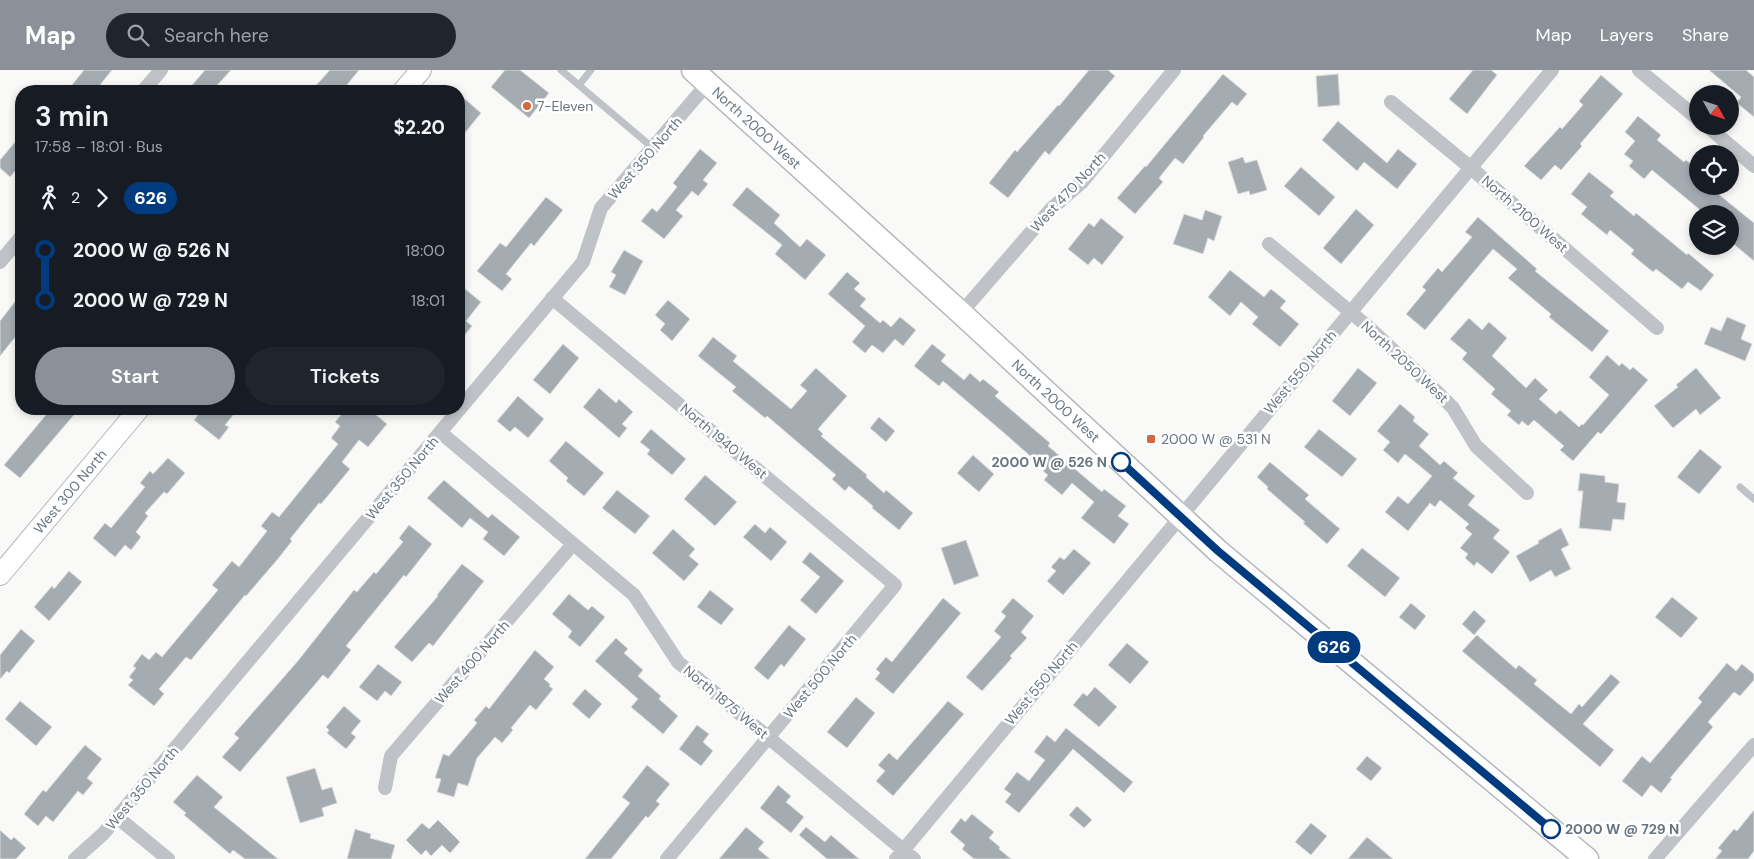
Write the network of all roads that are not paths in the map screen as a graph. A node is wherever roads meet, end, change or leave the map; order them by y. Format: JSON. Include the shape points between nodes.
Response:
{"nodes":[{"id":1,"x":161,"y":70,"type":"edge"},
{"id":2,"x":421,"y":70,"type":"edge"},
{"id":3,"x":561,"y":70,"type":"edge"},
{"id":4,"x":590,"y":70,"type":"edge"},
{"id":5,"x":1174,"y":70,"type":"edge"},
{"id":6,"x":1552,"y":70,"type":"edge"},
{"id":7,"x":1639,"y":70,"type":"edge"},
{"id":8,"x":700,"y":77,"type":"edge"},
{"id":9,"x":148,"y":85,"type":"edge"},
{"id":10,"x":408,"y":85,"type":"edge"},
{"id":11,"x":579,"y":85,"type":"junction"},
{"id":12,"x":1391,"y":102,"type":"dead end"},
{"id":13,"x":1689,"y":112,"type":"edge"},
{"id":14,"x":1717,"y":135,"type":"edge"},
{"id":15,"x":654,"y":148,"type":"junction"},
{"id":16,"x":1754,"y":166,"type":"edge"},
{"id":17,"x":1471,"y":168,"type":"junction"},
{"id":18,"x":15,"y":244,"type":"edge"},
{"id":19,"x":1269,"y":244,"type":"dead end"},
{"id":20,"x":0,"y":262,"type":"edge"},
{"id":21,"x":552,"y":298,"type":"junction"},
{"id":22,"x":1350,"y":312,"type":"junction"},
{"id":23,"x":961,"y":313,"type":"junction"},
{"id":24,"x":1657,"y":328,"type":"dead end"},
{"id":25,"x":465,"y":402,"type":"edge"},
{"id":26,"x":134,"y":415,"type":"edge"},
{"id":27,"x":454,"y":415,"type":"edge"},
{"id":28,"x":440,"y":432,"type":"junction"},
{"id":29,"x":1740,"y":487,"type":"dead end"},
{"id":30,"x":1527,"y":493,"type":"dead end"},
{"id":31,"x":1754,"y":499,"type":"edge"},
{"id":32,"x":1181,"y":516,"type":"junction"},
{"id":33,"x":573,"y":544,"type":"junction"},
{"id":34,"x":0,"y":575,"type":"edge"},
{"id":35,"x":896,"y":585,"type":"joint"},
{"id":36,"x":768,"y":738,"type":"junction"},
{"id":37,"x":1754,"y":745,"type":"edge"},
{"id":38,"x":385,"y":788,"type":"dead end"},
{"id":39,"x":117,"y":817,"type":"junction"},
{"id":40,"x":904,"y":856,"type":"edge"},
{"id":41,"x":75,"y":859,"type":"edge"},
{"id":42,"x":168,"y":859,"type":"edge"},
{"id":43,"x":667,"y":859,"type":"edge"},
{"id":44,"x":1587,"y":859,"type":"edge"},
{"id":45,"x":1655,"y":859,"type":"edge"}],
"edges":[{"from":1,"to":9,"type":"street"},
{"from":2,"to":10,"type":"main road"},
{"from":3,"to":11,"type":"lane"},
{"from":4,"to":11,"type":"lane"},
{"from":5,"to":23,"type":"street","name":"West 470 North","via":[[1082,182],[1051,208]]},
{"from":6,"to":17,"type":"street","name":"West 550 North"},
{"from":7,"to":13,"type":"street"},
{"from":8,"to":15,"type":"street","name":"West 350 North"},
{"from":8,"to":23,"type":"main road","name":"North 2000 West"},
{"from":11,"to":15,"type":"lane"},
{"from":12,"to":17,"type":"street","name":"North 2100 West"},
{"from":14,"to":16,"type":"street"},
{"from":15,"to":21,"type":"street","name":"West 350 North","via":[[601,208],[583,262]]},
{"from":17,"to":22,"type":"street","name":"West 550 North"},
{"from":17,"to":24,"type":"street","name":"North 2100 West"},
{"from":18,"to":20,"type":"street"},
{"from":19,"to":22,"type":"street","name":"North 2050 West"},
{"from":21,"to":25,"type":"street","name":"West 350 North"},
{"from":21,"to":35,"type":"street","name":"North 1940 West"},
{"from":22,"to":30,"type":"street","name":"North 2050 West","via":[[1453,408],[1476,446]]},
{"from":22,"to":32,"type":"street","name":"West 550 North"},
{"from":23,"to":32,"type":"main road","name":"North 2000 West"},
{"from":26,"to":34,"type":"main road","name":"West 300 North"},
{"from":27,"to":28,"type":"street","name":"West 350 North"},
{"from":28,"to":33,"type":"street","name":"North 1875 West"},
{"from":28,"to":39,"type":"street","name":"West 350 North"},
{"from":29,"to":31,"type":"lane"},
{"from":32,"to":40,"type":"street","name":"West 550 North"},
{"from":32,"to":44,"type":"main road","name":"North 2000 West","via":[[1218,551]]},
{"from":33,"to":36,"type":"street","name":"North 1875 West","via":[[634,595],[678,662]]},
{"from":33,"to":38,"type":"street","name":"West 400 North","via":[[391,756]]},
{"from":35,"to":36,"type":"street","name":"West 500 North"},
{"from":36,"to":40,"type":"street","name":"North 1875 West"},
{"from":36,"to":43,"type":"street","name":"West 500 North"},
{"from":37,"to":45,"type":"street"},
{"from":39,"to":41,"type":"street","name":"West 350 North"},
{"from":39,"to":42,"type":"street"}]}
